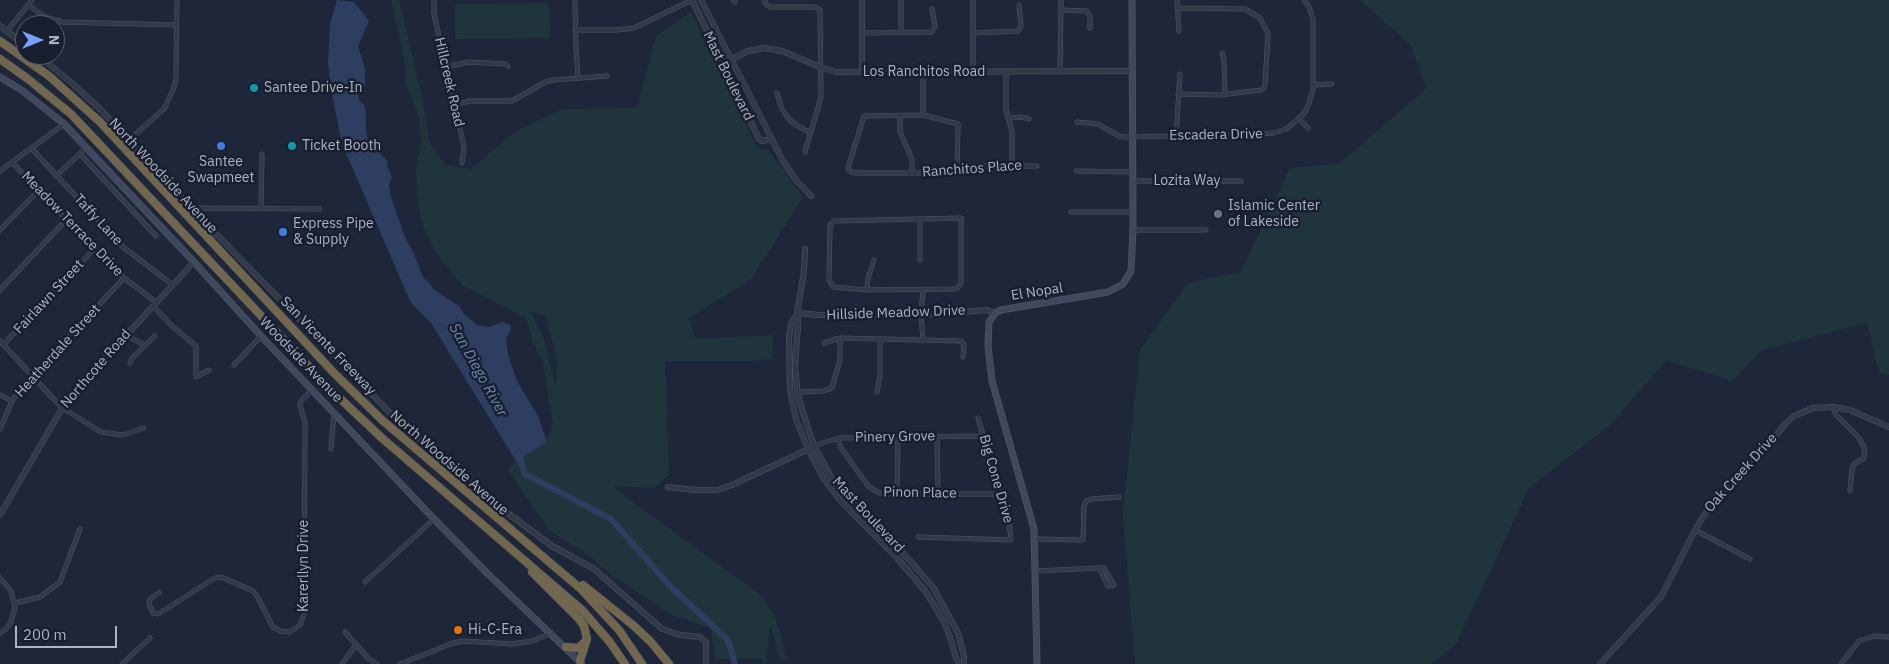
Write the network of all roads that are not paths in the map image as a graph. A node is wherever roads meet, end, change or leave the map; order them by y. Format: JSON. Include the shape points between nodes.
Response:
{"nodes":[{"id":1,"x":32,"y":0,"type":"edge"},
{"id":2,"x":177,"y":0,"type":"edge"},
{"id":3,"x":434,"y":0,"type":"edge"},
{"id":4,"x":575,"y":0,"type":"edge"},
{"id":5,"x":692,"y":0,"type":"edge"},
{"id":6,"x":702,"y":0,"type":"edge"},
{"id":7,"x":765,"y":0,"type":"edge"},
{"id":8,"x":862,"y":0,"type":"edge"},
{"id":9,"x":901,"y":0,"type":"edge"},
{"id":10,"x":973,"y":0,"type":"edge"},
{"id":11,"x":1061,"y":0,"type":"edge"},
{"id":12,"x":1132,"y":0,"type":"edge"},
{"id":13,"x":1177,"y":0,"type":"edge"},
{"id":14,"x":1304,"y":0,"type":"edge"},
{"id":15,"x":28,"y":5,"type":"junction"},
{"id":16,"x":1020,"y":5,"type":"dead end"},
{"id":17,"x":1177,"y":8,"type":"junction"},
{"id":18,"x":932,"y":9,"type":"dead end"},
{"id":19,"x":1061,"y":10,"type":"junction"},
{"id":20,"x":177,"y":25,"type":"junction"},
{"id":21,"x":0,"y":26,"type":"edge"},
{"id":22,"x":1090,"y":28,"type":"dead end"},
{"id":23,"x":575,"y":30,"type":"junction"},
{"id":24,"x":7,"y":31,"type":"junction"},
{"id":25,"x":1179,"y":31,"type":"dead end"},
{"id":26,"x":901,"y":32,"type":"junction"},
{"id":27,"x":862,"y":33,"type":"junction"},
{"id":28,"x":973,"y":33,"type":"junction"},
{"id":29,"x":15,"y":37,"type":"edge"},
{"id":30,"x":1,"y":42,"type":"edge"},
{"id":31,"x":1222,"y":53,"type":"dead end"},
{"id":32,"x":0,"y":59,"type":"edge"},
{"id":33,"x":731,"y":59,"type":"junction"},
{"id":34,"x":722,"y":64,"type":"junction"},
{"id":35,"x":50,"y":65,"type":"edge"},
{"id":36,"x":508,"y":66,"type":"dead end"},
{"id":37,"x":446,"y":67,"type":"junction"},
{"id":38,"x":820,"y":67,"type":"junction"},
{"id":39,"x":1133,"y":71,"type":"junction"},
{"id":40,"x":862,"y":72,"type":"junction"},
{"id":41,"x":923,"y":72,"type":"junction"},
{"id":42,"x":973,"y":72,"type":"junction"},
{"id":43,"x":1006,"y":72,"type":"junction"},
{"id":44,"x":1060,"y":72,"type":"junction"},
{"id":45,"x":1180,"y":74,"type":"dead end"},
{"id":46,"x":607,"y":76,"type":"dead end"},
{"id":47,"x":0,"y":77,"type":"edge"},
{"id":48,"x":578,"y":78,"type":"junction"},
{"id":49,"x":1332,"y":84,"type":"dead end"},
{"id":50,"x":1313,"y":85,"type":"junction"},
{"id":51,"x":777,"y":93,"type":"dead end"},
{"id":52,"x":1178,"y":94,"type":"junction"},
{"id":53,"x":1225,"y":94,"type":"junction"},
{"id":54,"x":454,"y":105,"type":"junction"},
{"id":55,"x":923,"y":115,"type":"junction"},
{"id":56,"x":900,"y":116,"type":"junction"},
{"id":57,"x":1010,"y":118,"type":"junction"},
{"id":58,"x":1029,"y":119,"type":"dead end"},
{"id":59,"x":1299,"y":119,"type":"junction"},
{"id":60,"x":1077,"y":122,"type":"dead end"},
{"id":61,"x":64,"y":124,"type":"junction"},
{"id":62,"x":1308,"y":128,"type":"dead end"},
{"id":63,"x":811,"y":133,"type":"junction"},
{"id":64,"x":1176,"y":136,"type":"junction"},
{"id":65,"x":1132,"y":137,"type":"junction"},
{"id":66,"x":772,"y":139,"type":"junction"},
{"id":67,"x":130,"y":140,"type":"junction"},
{"id":68,"x":31,"y":148,"type":"junction"},
{"id":69,"x":85,"y":149,"type":"junction"},
{"id":70,"x":805,"y":152,"type":"dead end"},
{"id":71,"x":80,"y":154,"type":"junction"},
{"id":72,"x":262,"y":154,"type":"dead end"},
{"id":73,"x":12,"y":162,"type":"junction"},
{"id":74,"x":462,"y":163,"type":"dead end"},
{"id":75,"x":1012,"y":165,"type":"junction"},
{"id":76,"x":1036,"y":166,"type":"dead end"},
{"id":77,"x":1076,"y":171,"type":"dead end"},
{"id":78,"x":0,"y":172,"type":"edge"},
{"id":79,"x":1133,"y":172,"type":"junction"},
{"id":80,"x":912,"y":173,"type":"junction"},
{"id":81,"x":958,"y":173,"type":"junction"},
{"id":82,"x":56,"y":176,"type":"junction"},
{"id":83,"x":1241,"y":180,"type":"dead end"},
{"id":84,"x":1133,"y":181,"type":"junction"},
{"id":85,"x":39,"y":190,"type":"junction"},
{"id":86,"x":811,"y":196,"type":"dead end"},
{"id":87,"x":191,"y":208,"type":"junction"},
{"id":88,"x":261,"y":208,"type":"junction"},
{"id":89,"x":320,"y":209,"type":"dead end"},
{"id":90,"x":1071,"y":212,"type":"dead end"},
{"id":91,"x":1133,"y":212,"type":"junction"},
{"id":92,"x":920,"y":219,"type":"junction"},
{"id":93,"x":66,"y":220,"type":"junction"},
{"id":94,"x":0,"y":230,"type":"edge"},
{"id":95,"x":1133,"y":230,"type":"junction"},
{"id":96,"x":1206,"y":230,"type":"dead end"},
{"id":97,"x":156,"y":236,"type":"dead end"},
{"id":98,"x":94,"y":249,"type":"junction"},
{"id":99,"x":805,"y":249,"type":"dead end"},
{"id":100,"x":874,"y":260,"type":"dead end"},
{"id":101,"x":920,"y":260,"type":"dead end"},
{"id":102,"x":194,"y":262,"type":"junction"},
{"id":103,"x":124,"y":278,"type":"junction"},
{"id":104,"x":173,"y":285,"type":"junction"},
{"id":105,"x":0,"y":290,"type":"edge"},
{"id":106,"x":867,"y":290,"type":"junction"},
{"id":107,"x":923,"y":290,"type":"junction"},
{"id":108,"x":155,"y":304,"type":"junction"},
{"id":109,"x":797,"y":313,"type":"junction"},
{"id":110,"x":995,"y":313,"type":"junction"},
{"id":111,"x":921,"y":315,"type":"junction"},
{"id":112,"x":126,"y":335,"type":"junction"},
{"id":113,"x":155,"y":336,"type":"dead end"},
{"id":114,"x":261,"y":336,"type":"junction"},
{"id":115,"x":840,"y":338,"type":"junction"},
{"id":116,"x":880,"y":339,"type":"junction"},
{"id":117,"x":923,"y":340,"type":"junction"},
{"id":118,"x":2,"y":343,"type":"edge"},
{"id":119,"x":824,"y":343,"type":"dead end"},
{"id":120,"x":144,"y":345,"type":"junction"},
{"id":121,"x":963,"y":357,"type":"dead end"},
{"id":122,"x":130,"y":363,"type":"dead end"},
{"id":123,"x":234,"y":365,"type":"dead end"},
{"id":124,"x":208,"y":370,"type":"dead end"},
{"id":125,"x":32,"y":377,"type":"junction"},
{"id":126,"x":312,"y":390,"type":"junction"},
{"id":127,"x":798,"y":392,"type":"junction"},
{"id":128,"x":877,"y":392,"type":"dead end"},
{"id":129,"x":0,"y":395,"type":"edge"},
{"id":130,"x":12,"y":401,"type":"junction"},
{"id":131,"x":61,"y":407,"type":"junction"},
{"id":132,"x":1833,"y":407,"type":"junction"},
{"id":133,"x":334,"y":412,"type":"junction"},
{"id":134,"x":978,"y":418,"type":"dead end"},
{"id":135,"x":1889,"y":427,"type":"edge"},
{"id":136,"x":144,"y":428,"type":"dead end"},
{"id":137,"x":0,"y":429,"type":"edge"},
{"id":138,"x":984,"y":436,"type":"junction"},
{"id":139,"x":898,"y":437,"type":"junction"},
{"id":140,"x":937,"y":437,"type":"junction"},
{"id":141,"x":838,"y":438,"type":"junction"},
{"id":142,"x":814,"y":446,"type":"junction"},
{"id":143,"x":331,"y":449,"type":"dead end"},
{"id":144,"x":808,"y":449,"type":"junction"},
{"id":145,"x":668,"y":487,"type":"dead end"},
{"id":146,"x":1850,"y":491,"type":"dead end"},
{"id":147,"x":897,"y":494,"type":"junction"},
{"id":148,"x":938,"y":494,"type":"junction"},
{"id":149,"x":1000,"y":494,"type":"junction"},
{"id":150,"x":1119,"y":497,"type":"dead end"},
{"id":151,"x":0,"y":515,"type":"edge"},
{"id":152,"x":434,"y":519,"type":"junction"},
{"id":153,"x":80,"y":529,"type":"dead end"},
{"id":154,"x":1695,"y":530,"type":"junction"},
{"id":155,"x":918,"y":538,"type":"dead end"},
{"id":156,"x":1035,"y":539,"type":"junction"},
{"id":157,"x":509,"y":547,"type":"junction"},
{"id":158,"x":1750,"y":559,"type":"dead end"},
{"id":159,"x":910,"y":561,"type":"junction"},
{"id":160,"x":551,"y":562,"type":"junction"},
{"id":161,"x":904,"y":566,"type":"junction"},
{"id":162,"x":1099,"y":568,"type":"junction"},
{"id":163,"x":1036,"y":571,"type":"junction"},
{"id":164,"x":0,"y":578,"type":"edge"},
{"id":165,"x":365,"y":582,"type":"dead end"},
{"id":166,"x":158,"y":593,"type":"dead end"},
{"id":167,"x":15,"y":603,"type":"junction"},
{"id":168,"x":344,"y":632,"type":"dead end"},
{"id":169,"x":0,"y":633,"type":"edge"},
{"id":170,"x":552,"y":633,"type":"junction"},
{"id":171,"x":1889,"y":637,"type":"edge"},
{"id":172,"x":150,"y":638,"type":"dead end"},
{"id":173,"x":587,"y":639,"type":"junction"},
{"id":174,"x":356,"y":645,"type":"junction"},
{"id":175,"x":566,"y":647,"type":"junction"},
{"id":176,"x":581,"y":662,"type":"edge"},
{"id":177,"x":122,"y":664,"type":"edge"},
{"id":178,"x":342,"y":664,"type":"edge"},
{"id":179,"x":377,"y":664,"type":"edge"},
{"id":180,"x":400,"y":664,"type":"edge"},
{"id":181,"x":625,"y":664,"type":"edge"},
{"id":182,"x":642,"y":664,"type":"edge"},
{"id":183,"x":669,"y":664,"type":"edge"},
{"id":184,"x":706,"y":664,"type":"edge"},
{"id":185,"x":960,"y":664,"type":"edge"},
{"id":186,"x":964,"y":664,"type":"edge"},
{"id":187,"x":1037,"y":664,"type":"edge"},
{"id":188,"x":1600,"y":664,"type":"edge"},
{"id":189,"x":1841,"y":664,"type":"edge"}],
"edges":[{"from":1,"to":15,"type":"street"},
{"from":2,"to":20,"type":"street"},
{"from":3,"to":37,"type":"street","name":"Hillcreek Road"},
{"from":4,"to":23,"type":"street"},
{"from":5,"to":23,"type":"street","via":[[634,28]]},
{"from":5,"to":34,"type":"street","name":"Mast Boulevard"},
{"from":6,"to":33,"type":"street","name":"Mast Boulevard"},
{"from":7,"to":38,"type":"street","via":[[767,6],[819,8]]},
{"from":8,"to":27,"type":"street"},
{"from":9,"to":26,"type":"street"},
{"from":10,"to":28,"type":"street"},
{"from":11,"to":19,"type":"street"},
{"from":12,"to":39,"type":"main road","name":"El Nopal"},
{"from":13,"to":17,"type":"street"},
{"from":14,"to":50,"type":"street","via":[[1313,19]]},
{"from":15,"to":20,"type":"street","via":[[45,17],[62,22]]},
{"from":15,"to":24,"type":"street"},
{"from":16,"to":28,"type":"street","via":[[1021,26],[1018,32]]},
{"from":17,"to":25,"type":"street"},
{"from":17,"to":53,"type":"street","via":[[1245,9],[1258,15],[1265,23],[1268,34],[1264,88]]},
{"from":18,"to":26,"type":"street","via":[[935,26],[932,32]]},
{"from":19,"to":22,"type":"street","via":[[1087,11]]},
{"from":19,"to":44,"type":"street"},
{"from":20,"to":67,"type":"street","via":[[176,79],[169,100],[164,109]]},
{"from":21,"to":24,"type":"street"},
{"from":23,"to":48,"type":"street"},
{"from":24,"to":29,"type":"street"},
{"from":26,"to":27,"type":"street"},
{"from":27,"to":40,"type":"street"},
{"from":28,"to":42,"type":"street"},
{"from":30,"to":160,"type":"highway","name":"San Vicente Freeway","via":[[49,76],[100,122],[334,373],[382,420]]},
{"from":31,"to":53,"type":"street"},
{"from":32,"to":157,"type":"highway","name":"San Vicente Freeway","via":[[48,95],[98,142],[332,391]]},
{"from":33,"to":34,"type":"street","name":"Los Ranchitos Road"},
{"from":33,"to":38,"type":"street","name":"Los Ranchitos Road","via":[[752,50],[773,48]]},
{"from":33,"to":66,"type":"street","name":"Mast Boulevard"},
{"from":34,"to":66,"type":"street","name":"Mast Boulevard","via":[[759,139]]},
{"from":35,"to":67,"type":"street","name":"North Woodside Avenue"},
{"from":36,"to":37,"type":"street","via":[[469,62]]},
{"from":37,"to":54,"type":"street","name":"Hillcreek Road"},
{"from":38,"to":40,"type":"street","name":"Los Ranchitos Road","via":[[836,72]]},
{"from":38,"to":63,"type":"street","via":[[821,97]]},
{"from":39,"to":44,"type":"street","name":"Los Ranchitos Road"},
{"from":39,"to":65,"type":"main road","name":"El Nopal"},
{"from":40,"to":41,"type":"street","name":"Los Ranchitos Road"},
{"from":41,"to":42,"type":"street","name":"Los Ranchitos Road"},
{"from":41,"to":55,"type":"street"},
{"from":42,"to":43,"type":"street","name":"Los Ranchitos Road"},
{"from":43,"to":44,"type":"street","name":"Los Ranchitos Road"},
{"from":43,"to":57,"type":"street","via":[[1006,110]]},
{"from":45,"to":52,"type":"street"},
{"from":46,"to":48,"type":"street"},
{"from":47,"to":61,"type":"main road","name":"Woodside Avenue"},
{"from":48,"to":54,"type":"street","via":[[545,82],[512,101],[469,101]]},
{"from":49,"to":50,"type":"street"},
{"from":50,"to":59,"type":"street","via":[[1309,103]]},
{"from":51,"to":63,"type":"street","via":[[788,118]]},
{"from":52,"to":53,"type":"street"},
{"from":52,"to":64,"type":"street"},
{"from":54,"to":74,"type":"street","name":"Hillcreek Road","via":[[464,146]]},
{"from":55,"to":56,"type":"street"},
{"from":55,"to":81,"type":"street","via":[[958,124]]},
{"from":56,"to":80,"type":"street","via":[[900,132],[912,159]]},
{"from":56,"to":80,"type":"street","name":"Ranchitos Place","via":[[864,116],[848,168],[856,173]]},
{"from":57,"to":58,"type":"street"},
{"from":57,"to":75,"type":"street"},
{"from":59,"to":62,"type":"street"},
{"from":59,"to":64,"type":"street","name":"Escadera Drive","via":[[1286,129],[1270,134]]},
{"from":60,"to":65,"type":"street","name":"Escadera Drive","via":[[1098,124],[1118,136]]},
{"from":61,"to":68,"type":"street"},
{"from":61,"to":69,"type":"main road","name":"Woodside Avenue"},
{"from":63,"to":70,"type":"street"},
{"from":64,"to":65,"type":"street","name":"Escadera Drive"},
{"from":65,"to":79,"type":"main road","name":"El Nopal"},
{"from":66,"to":86,"type":"street","name":"Mast Boulevard","via":[[796,180]]},
{"from":67,"to":87,"type":"street","name":"North Woodside Avenue"},
{"from":68,"to":73,"type":"street"},
{"from":68,"to":82,"type":"street","name":"Taffy Lane"},
{"from":69,"to":71,"type":"street"},
{"from":69,"to":102,"type":"main road","name":"Woodside Avenue"},
{"from":71,"to":82,"type":"street"},
{"from":71,"to":97,"type":"street"},
{"from":72,"to":88,"type":"street"},
{"from":73,"to":78,"type":"street"},
{"from":73,"to":85,"type":"street","name":"Meadow Terrace Drive"},
{"from":75,"to":76,"type":"street","name":"Ranchitos Place"},
{"from":75,"to":81,"type":"street","name":"Ranchitos Place","via":[[980,166]]},
{"from":77,"to":79,"type":"street"},
{"from":79,"to":84,"type":"main road","name":"El Nopal"},
{"from":80,"to":81,"type":"street","name":"Ranchitos Place"},
{"from":82,"to":104,"type":"street","name":"Taffy Lane","via":[[123,247]]},
{"from":83,"to":84,"type":"street","name":"Lozita Way"},
{"from":84,"to":91,"type":"main road","name":"El Nopal"},
{"from":85,"to":93,"type":"street","name":"Meadow Terrace Drive"},
{"from":85,"to":94,"type":"street"},
{"from":87,"to":88,"type":"street"},
{"from":87,"to":184,"type":"street","name":"North Woodside Avenue","via":[[419,440],[494,503],[552,546],[594,569],[662,629],[700,637],[706,642]]},
{"from":88,"to":89,"type":"street"},
{"from":90,"to":91,"type":"street"},
{"from":91,"to":95,"type":"main road","name":"El Nopal"},
{"from":92,"to":101,"type":"street"},
{"from":92,"to":106,"type":"street","via":[[839,219],[830,225],[829,280],[833,287]]},
{"from":92,"to":107,"type":"street","via":[[961,218],[961,284],[956,289]]},
{"from":93,"to":98,"type":"street","name":"Meadow Terrace Drive"},
{"from":93,"to":105,"type":"street"},
{"from":95,"to":96,"type":"street"},
{"from":95,"to":110,"type":"main road","name":"El Nopal","via":[[1131,271],[1123,284],[1108,292]]},
{"from":98,"to":103,"type":"street","name":"Meadow Terrace Drive"},
{"from":98,"to":118,"type":"street","name":"Fairlawn Street"},
{"from":99,"to":109,"type":"street"},
{"from":100,"to":106,"type":"street"},
{"from":102,"to":104,"type":"street","name":"Northcote Road"},
{"from":102,"to":114,"type":"main road","name":"Woodside Avenue"},
{"from":103,"to":108,"type":"street","name":"Meadow Terrace Drive"},
{"from":103,"to":125,"type":"street","name":"Heatherdale Street"},
{"from":104,"to":108,"type":"street","name":"Northcote Road"},
{"from":106,"to":107,"type":"street"},
{"from":107,"to":111,"type":"street"},
{"from":108,"to":112,"type":"street","name":"Northcote Road"},
{"from":108,"to":124,"type":"street","name":"Meadow Terrace Drive","via":[[172,326],[196,346],[196,377]]},
{"from":109,"to":111,"type":"street","name":"Hillside Meadow Drive"},
{"from":109,"to":127,"type":"street","name":"Mast Boulevard","via":[[795,365]]},
{"from":109,"to":144,"type":"street","name":"Mast Boulevard","via":[[789,338],[790,390],[796,419]]},
{"from":110,"to":111,"type":"street","name":"Hillside Meadow Drive","via":[[987,310]]},
{"from":110,"to":156,"type":"main road","name":"El Nopal","via":[[989,322],[989,366],[1031,513]]},
{"from":111,"to":117,"type":"street"},
{"from":112,"to":120,"type":"street"},
{"from":112,"to":131,"type":"street","name":"Northcote Road"},
{"from":113,"to":120,"type":"street"},
{"from":114,"to":123,"type":"street"},
{"from":114,"to":126,"type":"main road","name":"Woodside Avenue"},
{"from":115,"to":116,"type":"street"},
{"from":115,"to":119,"type":"street"},
{"from":115,"to":127,"type":"street","via":[[840,359],[832,388]]},
{"from":116,"to":117,"type":"street"},
{"from":116,"to":128,"type":"street"},
{"from":117,"to":121,"type":"street","via":[[961,341]]},
{"from":118,"to":125,"type":"street"},
{"from":120,"to":122,"type":"street"},
{"from":125,"to":130,"type":"street","name":"Heatherdale Street"},
{"from":125,"to":131,"type":"street"},
{"from":126,"to":133,"type":"main road","name":"Woodside Avenue"},
{"from":126,"to":166,"type":"street","name":"Karerllyn Drive","via":[[300,405],[305,423],[304,614],[300,625],[290,632],[273,627],[253,591],[221,577],[158,614],[153,613],[148,604]]},
{"from":127,"to":142,"type":"street","name":"Mast Boulevard"},
{"from":129,"to":130,"type":"street"},
{"from":130,"to":137,"type":"street","name":"Heatherdale Street"},
{"from":131,"to":136,"type":"street","via":[[106,433],[123,435]]},
{"from":131,"to":151,"type":"street","name":"Northcote Road"},
{"from":132,"to":135,"type":"street","name":"Oak Creek Drive","via":[[1850,410]]},
{"from":132,"to":146,"type":"street","via":[[1836,416],[1860,439],[1865,450],[1864,458],[1852,469]]},
{"from":132,"to":154,"type":"street","name":"Oak Creek Drive","via":[[1804,411],[1786,422],[1767,447],[1714,500]]},
{"from":133,"to":143,"type":"street"},
{"from":133,"to":152,"type":"main road","name":"Woodside Avenue"},
{"from":134,"to":138,"type":"street","name":"Big Cone Drive"},
{"from":138,"to":140,"type":"street","name":"Pinery Grove"},
{"from":138,"to":149,"type":"street","name":"Big Cone Drive"},
{"from":139,"to":140,"type":"street","name":"Pinery Grove"},
{"from":139,"to":141,"type":"street","name":"Pinery Grove"},
{"from":139,"to":147,"type":"street"},
{"from":140,"to":148,"type":"street"},
{"from":141,"to":142,"type":"street","name":"Pinery Grove"},
{"from":141,"to":147,"type":"street","name":"Pinon Place","via":[[841,448],[869,487],[883,494]]},
{"from":142,"to":144,"type":"street","name":"Pinery Grove"},
{"from":142,"to":159,"type":"street","name":"Mast Boulevard","via":[[844,494]]},
{"from":144,"to":145,"type":"street","name":"Pinery Grove","via":[[717,490]]},
{"from":144,"to":161,"type":"street","name":"Mast Boulevard","via":[[840,500]]},
{"from":147,"to":148,"type":"street","name":"Pinon Place"},
{"from":148,"to":149,"type":"street","name":"Pinon Place"},
{"from":149,"to":155,"type":"street","name":"Big Cone Drive","via":[[1011,540]]},
{"from":150,"to":156,"type":"street","via":[[1086,501],[1083,540]]},
{"from":152,"to":165,"type":"street"},
{"from":152,"to":170,"type":"main road","name":"Woodside Avenue"},
{"from":153,"to":167,"type":"street","via":[[60,582],[40,597]]},
{"from":154,"to":158,"type":"street"},
{"from":154,"to":188,"type":"street","name":"Oak Creek Drive","via":[[1661,597]]},
{"from":156,"to":163,"type":"main road","name":"El Nopal"},
{"from":157,"to":173,"type":"highway","via":[[579,619]]},
{"from":157,"to":181,"type":"highway","name":"San Vicente Freeway","via":[[582,610]]},
{"from":159,"to":161,"type":"street"},
{"from":159,"to":186,"type":"street","name":"Mast Boulevard","via":[[933,586],[948,612],[958,633]]},
{"from":160,"to":182,"type":"highway","name":"San Vicente Freeway","via":[[608,616]]},
{"from":160,"to":183,"type":"highway","via":[[634,626]]},
{"from":161,"to":185,"type":"street","name":"Mast Boulevard","via":[[936,608]]},
{"from":162,"to":162,"type":"street","via":[[1105,569],[1114,585],[1108,586]]},
{"from":162,"to":163,"type":"street"},
{"from":163,"to":187,"type":"main road","name":"El Nopal"},
{"from":164,"to":167,"type":"street","via":[[12,592]]},
{"from":167,"to":169,"type":"street","via":[[13,619]]},
{"from":168,"to":174,"type":"street"},
{"from":170,"to":175,"type":"main road","name":"Woodside Avenue"},
{"from":170,"to":180,"type":"street","via":[[512,644],[453,643]]},
{"from":171,"to":189,"type":"street","via":[[1874,636],[1858,641]]},
{"from":172,"to":177,"type":"street"},
{"from":173,"to":175,"type":"highway","via":[[578,648]]},
{"from":173,"to":176,"type":"highway"},
{"from":174,"to":178,"type":"street"},
{"from":174,"to":179,"type":"street"},
{"from":175,"to":176,"type":"main road","name":"Woodside Avenue"}]}
